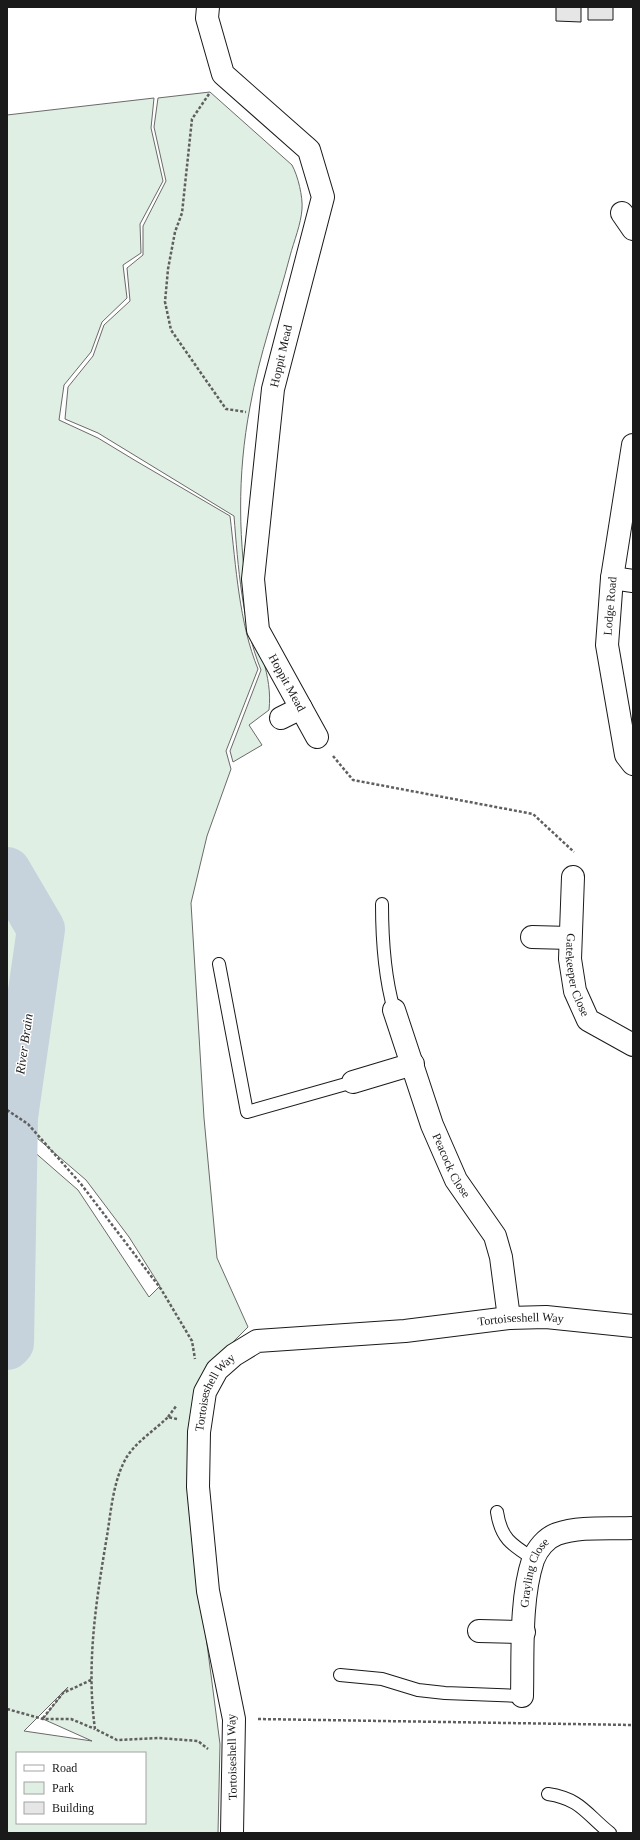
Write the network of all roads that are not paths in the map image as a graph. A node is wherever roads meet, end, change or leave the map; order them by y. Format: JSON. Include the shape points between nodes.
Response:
{"nodes":[{"id":1,"x":208,"y":7,"type":"edge"},
{"id":2,"x":633,"y":445,"type":"edge"},
{"id":3,"x":623,"y":580,"type":"edge"},
{"id":4,"x":301,"y":708,"type":"junction"},
{"id":5,"x":281,"y":718,"type":"dead end"},
{"id":6,"x":317,"y":737,"type":"road end"},
{"id":7,"x":633,"y":764,"type":"edge"},
{"id":8,"x":573,"y":877,"type":"road end"},
{"id":9,"x":382,"y":904,"type":"dead end"},
{"id":10,"x":532,"y":937,"type":"dead end"},
{"id":11,"x":570,"y":938,"type":"junction"},
{"id":12,"x":219,"y":964,"type":"dead end"},
{"id":13,"x":394,"y":1010,"type":"joint"},
{"id":14,"x":633,"y":1045,"type":"edge"},
{"id":15,"x":413,"y":1064,"type":"junction"},
{"id":16,"x":353,"y":1082,"type":"joint"},
{"id":17,"x":509,"y":1318,"type":"junction"},
{"id":18,"x":633,"y":1326,"type":"edge"},
{"id":19,"x":497,"y":1512,"type":"dead end"},
{"id":20,"x":633,"y":1528,"type":"edge"},
{"id":21,"x":534,"y":1559,"type":"junction"},
{"id":22,"x":479,"y":1631,"type":"dead end"},
{"id":23,"x":524,"y":1632,"type":"junction"},
{"id":24,"x":340,"y":1675,"type":"dead end"},
{"id":25,"x":522,"y":1696,"type":"joint"},
{"id":26,"x":548,"y":1794,"type":"dead end"},
{"id":27,"x":232,"y":1833,"type":"edge"},
{"id":28,"x":610,"y":1833,"type":"edge"}],
"edges":[{"from":1,"to":4,"type":"street","name":"Hoppit Mead","via":[[207,18],[223,74],[309,150],[323,197],[273,389],[253,579],[258,630]]},
{"from":2,"to":3,"type":"street","name":"Lodge Road"},
{"from":3,"to":7,"type":"street","name":"Lodge Road","via":[[607,646],[626,755]]},
{"from":4,"to":5,"type":"street"},
{"from":4,"to":6,"type":"street","name":"Hoppit Mead"},
{"from":8,"to":11,"type":"street","name":"Gatekeeper Close"},
{"from":9,"to":13,"type":"lane","via":[[385,967]]},
{"from":10,"to":11,"type":"street"},
{"from":11,"to":14,"type":"street","name":"Gatekeeper Close","via":[[575,991],[588,1020]]},
{"from":12,"to":16,"type":"lane","via":[[247,1112]]},
{"from":13,"to":15,"type":"street","name":"Peacock Close"},
{"from":15,"to":16,"type":"street"},
{"from":15,"to":17,"type":"street","name":"Peacock Close","via":[[432,1125],[456,1180],[495,1236],[501,1257]]},
{"from":17,"to":18,"type":"street","name":"Tortoiseshell Way","via":[[546,1317]]},
{"from":17,"to":27,"type":"street","name":"Tortoiseshell Way","via":[[405,1331],[257,1342],[234,1355],[217,1370],[205,1392],[199,1432],[198,1487],[208,1591],[234,1719]]},
{"from":19,"to":21,"type":"lane","via":[[499,1524],[511,1544]]},
{"from":20,"to":21,"type":"street","name":"Grayling Close","via":[[576,1530],[557,1534],[542,1544]]},
{"from":21,"to":23,"type":"street","name":"Grayling Close","via":[[528,1583]]},
{"from":22,"to":23,"type":"street"},
{"from":23,"to":25,"type":"street","name":"Grayling Close"},
{"from":24,"to":25,"type":"lane","via":[[382,1679],[418,1690],[444,1693]]},
{"from":26,"to":28,"type":"lane","via":[[582,1806]]}]}
